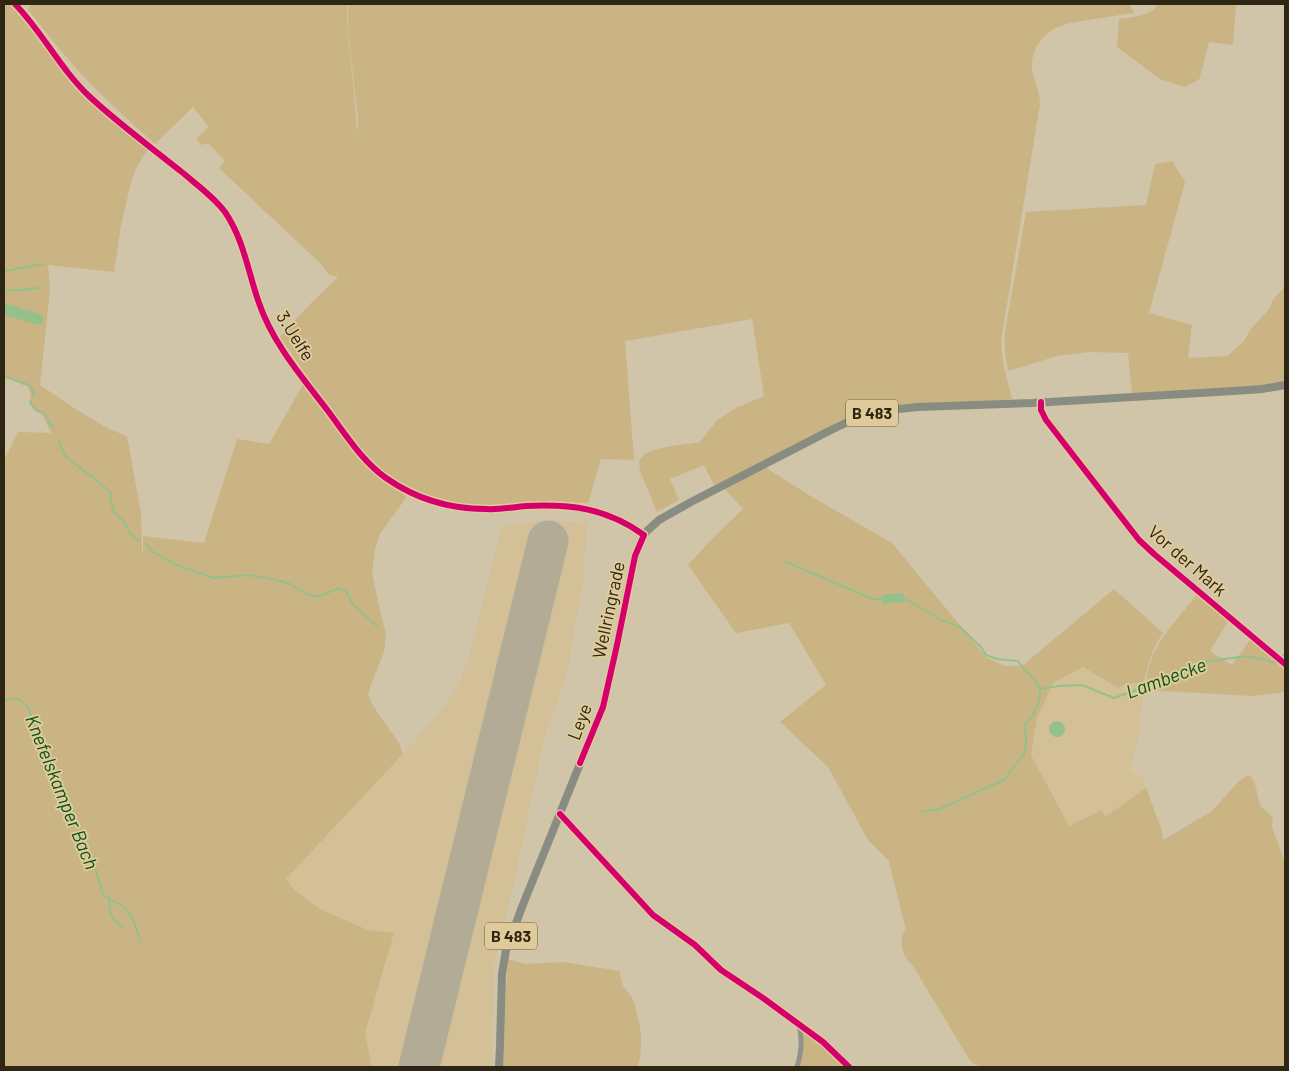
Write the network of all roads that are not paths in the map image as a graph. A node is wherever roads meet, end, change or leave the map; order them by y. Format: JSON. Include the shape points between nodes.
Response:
{"nodes":[{"id":1,"x":15,"y":4,"type":"edge"},
{"id":2,"x":1285,"y":385,"type":"edge"},
{"id":3,"x":1041,"y":402,"type":"junction"},
{"id":4,"x":644,"y":535,"type":"junction"},
{"id":5,"x":1285,"y":664,"type":"edge"},
{"id":6,"x":607,"y":692,"type":"joint"},
{"id":7,"x":560,"y":814,"type":"junction"},
{"id":8,"x":799,"y":1026,"type":"junction"},
{"id":9,"x":499,"y":1067,"type":"edge"},
{"id":10,"x":797,"y":1067,"type":"edge"},
{"id":11,"x":849,"y":1067,"type":"edge"}],
"edges":[{"from":1,"to":4,"type":"street","name":"3.Uelfe","via":[[89,96],[224,210],[240,241],[259,304],[276,340],[356,449],[377,471],[414,494],[446,505],[488,510],[575,506],[622,521]]},
{"from":2,"to":3,"type":"main road","number":"B 483"},
{"from":3,"to":4,"type":"main road","name":"Wellringrade","number":"B 483","via":[[918,407],[872,413],[829,431],[719,487],[658,520]]},
{"from":3,"to":5,"type":"street","name":"Vor der Mark","via":[[1043,416],[1144,545]]},
{"from":4,"to":6,"type":"main road","name":"Wellringrade","number":"B 483","via":[[635,556]]},
{"from":6,"to":7,"type":"main road","name":"Leye","number":"B 483"},
{"from":7,"to":8,"type":"street","via":[[653,915],[695,945],[721,970]]},
{"from":7,"to":9,"type":"main road","name":"Leye","number":"B 483","via":[[503,960]]},
{"from":8,"to":10,"type":"street","via":[[801,1046]]},
{"from":8,"to":11,"type":"street","via":[[823,1042]]}]}
